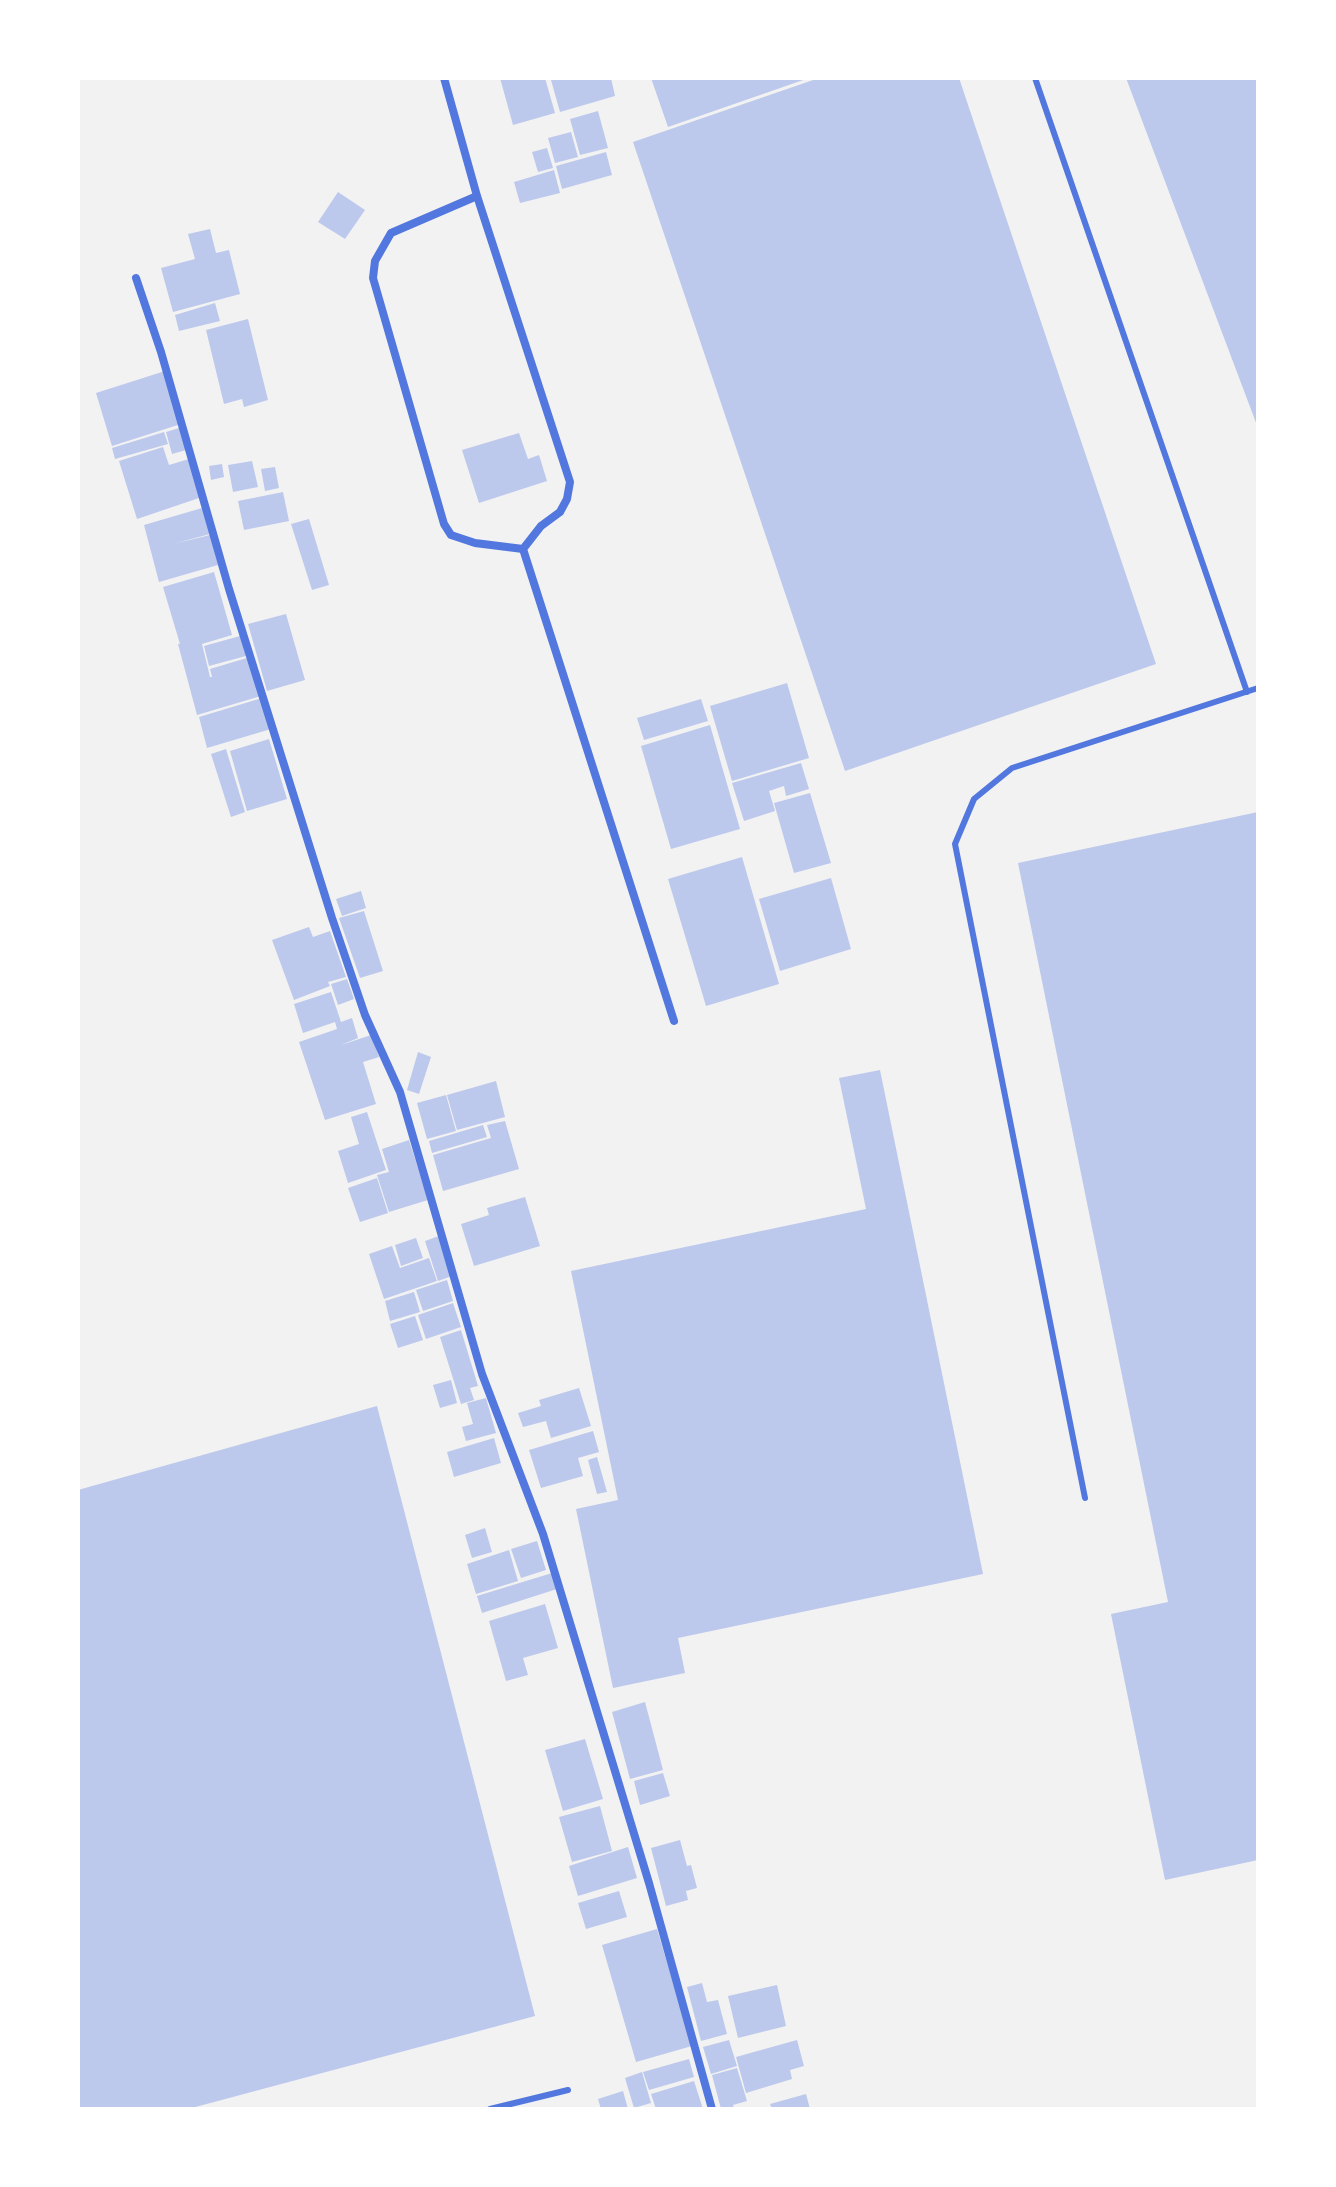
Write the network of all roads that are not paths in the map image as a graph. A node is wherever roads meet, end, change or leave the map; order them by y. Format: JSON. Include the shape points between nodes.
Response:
{"nodes":[{"id":1,"x":444,"y":78,"type":"edge"},
{"id":2,"x":1035,"y":78,"type":"edge"},
{"id":3,"x":477,"y":196,"type":"junction"},
{"id":4,"x":136,"y":278,"type":"dead end"},
{"id":5,"x":523,"y":549,"type":"junction"},
{"id":6,"x":1258,"y":688,"type":"edge"},
{"id":7,"x":1247,"y":692,"type":"junction"},
{"id":8,"x":674,"y":1021,"type":"dead end"},
{"id":9,"x":1085,"y":1498,"type":"dead end"},
{"id":10,"x":568,"y":2090,"type":"dead end"},
{"id":11,"x":490,"y":2109,"type":"edge"},
{"id":12,"x":712,"y":2109,"type":"edge"}],
"edges":[{"from":1,"to":3,"type":"street"},
{"from":2,"to":7,"type":"lane"},
{"from":3,"to":5,"type":"street","via":[[570,482],[560,512]]},
{"from":3,"to":5,"type":"street","via":[[391,233],[375,261],[373,278],[444,524],[451,535],[475,543]]},
{"from":4,"to":12,"type":"street","via":[[332,918],[365,1015],[400,1092],[482,1374],[543,1534]]},
{"from":5,"to":8,"type":"street"},
{"from":6,"to":7,"type":"lane"},
{"from":7,"to":9,"type":"lane","via":[[1012,768],[974,799],[955,844]]},
{"from":10,"to":11,"type":"lane"}]}
